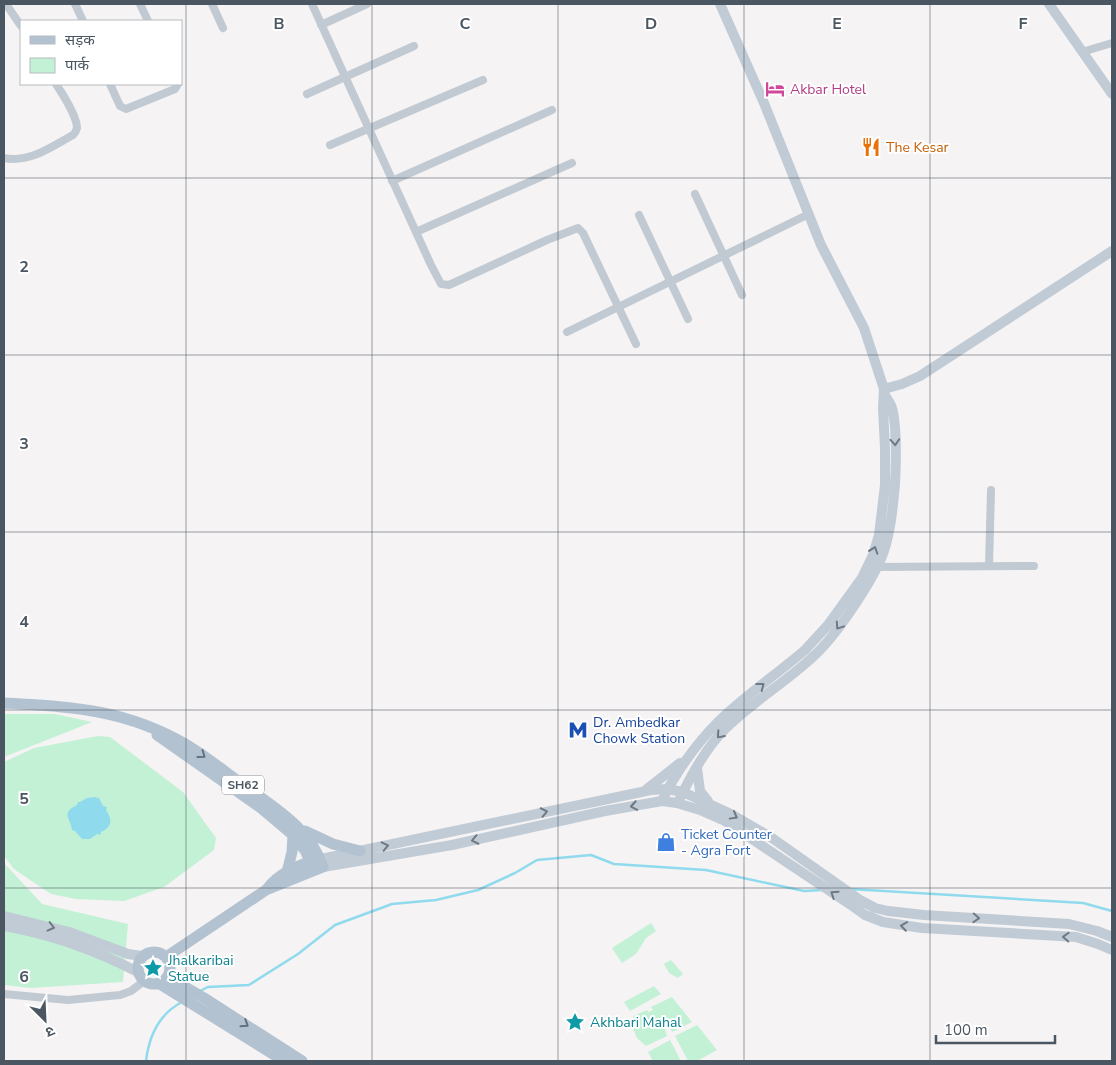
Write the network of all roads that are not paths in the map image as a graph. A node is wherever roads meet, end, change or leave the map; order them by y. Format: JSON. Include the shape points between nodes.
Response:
{"nodes":[{"id":1,"x":6,"y":4,"type":"edge"},
{"id":2,"x":75,"y":4,"type":"edge"},
{"id":3,"x":140,"y":4,"type":"edge"},
{"id":4,"x":212,"y":4,"type":"edge"},
{"id":5,"x":312,"y":4,"type":"edge"},
{"id":6,"x":368,"y":4,"type":"edge"},
{"id":7,"x":720,"y":4,"type":"edge"},
{"id":8,"x":1050,"y":4,"type":"edge"},
{"id":9,"x":83,"y":20,"type":"edge"},
{"id":10,"x":148,"y":20,"type":"edge"},
{"id":11,"x":322,"y":24,"type":"junction"},
{"id":12,"x":20,"y":25,"type":"edge"},
{"id":13,"x":223,"y":28,"type":"dead end"},
{"id":14,"x":1112,"y":43,"type":"edge"},
{"id":15,"x":414,"y":46,"type":"dead end"},
{"id":16,"x":1082,"y":52,"type":"junction"},
{"id":17,"x":345,"y":78,"type":"junction"},
{"id":18,"x":483,"y":80,"type":"dead end"},
{"id":19,"x":57,"y":85,"type":"edge"},
{"id":20,"x":110,"y":85,"type":"edge"},
{"id":21,"x":177,"y":85,"type":"edge"},
{"id":22,"x":307,"y":94,"type":"dead end"},
{"id":23,"x":1112,"y":94,"type":"edge"},
{"id":24,"x":552,"y":110,"type":"dead end"},
{"id":25,"x":368,"y":128,"type":"junction"},
{"id":26,"x":330,"y":145,"type":"dead end"},
{"id":27,"x":4,"y":158,"type":"edge"},
{"id":28,"x":572,"y":163,"type":"dead end"},
{"id":29,"x":392,"y":181,"type":"junction"},
{"id":30,"x":695,"y":194,"type":"dead end"},
{"id":31,"x":809,"y":214,"type":"junction"},
{"id":32,"x":639,"y":216,"type":"dead end"},
{"id":33,"x":416,"y":232,"type":"junction"},
{"id":34,"x":1112,"y":251,"type":"edge"},
{"id":35,"x":724,"y":256,"type":"junction"},
{"id":36,"x":670,"y":282,"type":"junction"},
{"id":37,"x":742,"y":295,"type":"dead end"},
{"id":38,"x":619,"y":307,"type":"junction"},
{"id":39,"x":688,"y":319,"type":"dead end"},
{"id":40,"x":568,"y":332,"type":"dead end"},
{"id":41,"x":636,"y":344,"type":"dead end"},
{"id":42,"x":884,"y":392,"type":"junction"},
{"id":43,"x":991,"y":490,"type":"dead end"},
{"id":44,"x":989,"y":566,"type":"junction"},
{"id":45,"x":1034,"y":566,"type":"dead end"},
{"id":46,"x":876,"y":567,"type":"junction"},
{"id":47,"x":4,"y":703,"type":"edge"},
{"id":48,"x":693,"y":752,"type":"junction"},
{"id":49,"x":697,"y":767,"type":"junction"},
{"id":50,"x":667,"y":789,"type":"junction"},
{"id":51,"x":644,"y":791,"type":"junction"},
{"id":52,"x":683,"y":792,"type":"junction"},
{"id":53,"x":662,"y":801,"type":"junction"},
{"id":54,"x":677,"y":803,"type":"junction"},
{"id":55,"x":712,"y":804,"type":"junction"},
{"id":56,"x":297,"y":832,"type":"junction"},
{"id":57,"x":360,"y":851,"type":"junction"},
{"id":58,"x":785,"y":854,"type":"junction"},
{"id":59,"x":317,"y":864,"type":"junction"},
{"id":60,"x":287,"y":872,"type":"junction"},
{"id":61,"x":266,"y":890,"type":"junction"},
{"id":62,"x":855,"y":902,"type":"junction"},
{"id":63,"x":924,"y":915,"type":"junction"},
{"id":64,"x":4,"y":916,"type":"edge"},
{"id":65,"x":4,"y":926,"type":"edge"},
{"id":66,"x":922,"y":928,"type":"junction"},
{"id":67,"x":1090,"y":929,"type":"junction"},
{"id":68,"x":1112,"y":937,"type":"edge"},
{"id":69,"x":1086,"y":940,"type":"junction"},
{"id":70,"x":1112,"y":950,"type":"edge"},
{"id":71,"x":142,"y":956,"type":"junction"},
{"id":72,"x":166,"y":957,"type":"junction"},
{"id":73,"x":141,"y":977,"type":"junction"},
{"id":74,"x":164,"y":980,"type":"junction"},
{"id":75,"x":4,"y":994,"type":"edge"},
{"id":76,"x":202,"y":1003,"type":"junction"},
{"id":77,"x":284,"y":1061,"type":"edge"},
{"id":78,"x":302,"y":1061,"type":"edge"}],
"edges":[{"from":1,"to":12,"type":"street"},
{"from":2,"to":9,"type":"street"},
{"from":3,"to":10,"type":"street"},
{"from":4,"to":13,"type":"street"},
{"from":5,"to":11,"type":"street"},
{"from":6,"to":11,"type":"street"},
{"from":7,"to":31,"type":"main road"},
{"from":8,"to":16,"type":"main road"},
{"from":11,"to":17,"type":"street"},
{"from":14,"to":16,"type":"street"},
{"from":15,"to":17,"type":"street"},
{"from":16,"to":23,"type":"main road"},
{"from":17,"to":22,"type":"street"},
{"from":17,"to":25,"type":"street"},
{"from":18,"to":25,"type":"street"},
{"from":19,"to":27,"type":"street","via":[[73,116],[76,132],[36,155]]},
{"from":20,"to":21,"type":"street","via":[[120,106],[126,109],[175,89]]},
{"from":24,"to":29,"type":"street"},
{"from":25,"to":26,"type":"street"},
{"from":25,"to":29,"type":"street"},
{"from":28,"to":33,"type":"street"},
{"from":29,"to":33,"type":"street"},
{"from":30,"to":35,"type":"street"},
{"from":31,"to":35,"type":"street"},
{"from":31,"to":42,"type":"main road","via":[[864,328]]},
{"from":32,"to":36,"type":"street"},
{"from":33,"to":38,"type":"street","via":[[439,281],[445,286],[578,228]]},
{"from":34,"to":42,"type":"main road","via":[[920,376]]},
{"from":35,"to":36,"type":"street"},
{"from":35,"to":37,"type":"street"},
{"from":36,"to":38,"type":"street"},
{"from":36,"to":39,"type":"street"},
{"from":38,"to":40,"type":"street"},
{"from":38,"to":41,"type":"street"},
{"from":42,"to":46,"type":"main road","one_way":true,"via":[[892,408],[896,472],[884,551]]},
{"from":48,"to":42,"type":"main road","one_way":true,"via":[[730,711],[818,638],[862,578],[873,555],[882,518]]},
{"from":43,"to":44,"type":"street"},
{"from":44,"to":45,"type":"street"},
{"from":44,"to":46,"type":"street"},
{"from":46,"to":49,"type":"main road","one_way":true,"via":[[834,634],[819,651],[725,729]]},
{"from":47,"to":56,"type":"main road","number":"SH62","via":[[70,706],[144,724]]},
{"from":48,"to":50,"type":"main road"},
{"from":48,"to":51,"type":"main road"},
{"from":49,"to":52,"type":"main road"},
{"from":49,"to":55,"type":"main road","via":[[700,791]]},
{"from":50,"to":51,"type":"main road"},
{"from":50,"to":52,"type":"main road"},
{"from":50,"to":53,"type":"main road"},
{"from":57,"to":51,"type":"main road","one_way":true},
{"from":52,"to":54,"type":"main road"},
{"from":52,"to":55,"type":"main road"},
{"from":53,"to":54,"type":"main road"},
{"from":53,"to":59,"type":"main road","one_way":true,"via":[[452,844]]},
{"from":54,"to":58,"type":"main road","via":[[725,821]]},
{"from":55,"to":58,"type":"main road","one_way":true,"via":[[772,838]]},
{"from":56,"to":57,"type":"main road"},
{"from":56,"to":59,"type":"main road","number":"SH62"},
{"from":56,"to":60,"type":"main road"},
{"from":57,"to":59,"type":"main road"},
{"from":58,"to":62,"type":"main road"},
{"from":59,"to":60,"type":"main road"},
{"from":59,"to":61,"type":"main road"},
{"from":60,"to":61,"type":"main road","via":[[271,882]]},
{"from":61,"to":72,"type":"main road"},
{"from":62,"to":63,"type":"main road","via":[[888,911]]},
{"from":66,"to":62,"type":"main road","one_way":true,"via":[[873,919]]},
{"from":63,"to":66,"type":"main road"},
{"from":63,"to":67,"type":"main road","one_way":true,"via":[[1069,924]]},
{"from":64,"to":71,"type":"main road","one_way":true,"via":[[69,932]]},
{"from":65,"to":73,"type":"main road","via":[[64,940],[105,955]]},
{"from":69,"to":66,"type":"main road","one_way":true},
{"from":67,"to":68,"type":"main road"},
{"from":67,"to":69,"type":"main road"},
{"from":69,"to":70,"type":"main road"},
{"from":71,"to":72,"type":"main road","via":[[157,952]]},
{"from":71,"to":73,"type":"main road","via":[[139,961]]},
{"from":72,"to":74,"type":"main road","via":[[170,967]]},
{"from":73,"to":74,"type":"main road","via":[[149,984]]},
{"from":73,"to":75,"type":"street","via":[[131,991],[120,995],[68,1000]]},
{"from":74,"to":76,"type":"main road","via":[[174,992]]},
{"from":74,"to":76,"type":"main road","via":[[185,986]]},
{"from":76,"to":77,"type":"main road"},
{"from":76,"to":78,"type":"main road","one_way":true}]}
